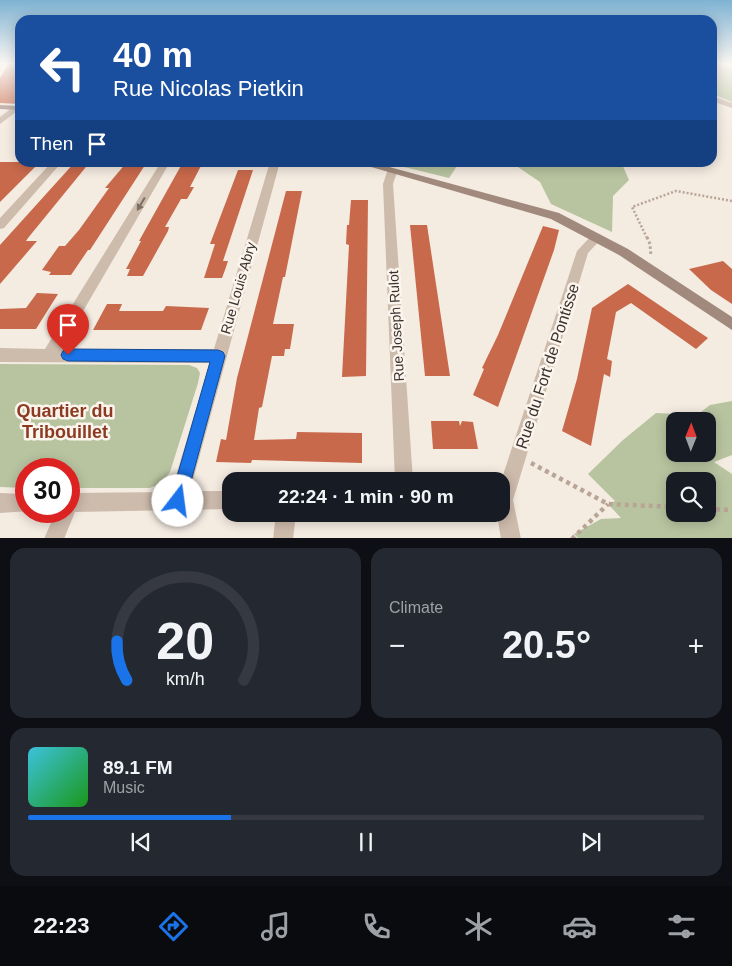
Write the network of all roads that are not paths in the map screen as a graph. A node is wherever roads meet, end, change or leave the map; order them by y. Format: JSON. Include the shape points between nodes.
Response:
{"nodes":[{"id":1,"x":717,"y":100,"type":"edge"},
{"id":2,"x":732,"y":106,"type":"edge"},
{"id":3,"x":0,"y":107,"type":"edge"},
{"id":4,"x":15,"y":108,"type":"edge"},
{"id":5,"x":15,"y":110,"type":"edge"},
{"id":6,"x":0,"y":121,"type":"edge"},
{"id":7,"x":53,"y":167,"type":"edge"},
{"id":8,"x":163,"y":167,"type":"edge"},
{"id":9,"x":274,"y":167,"type":"edge"},
{"id":10,"x":375,"y":167,"type":"edge"},
{"id":11,"x":392,"y":172,"type":"junction"},
{"id":12,"x":0,"y":225,"type":"edge"},
{"id":13,"x":597,"y":237,"type":"junction"},
{"id":14,"x":732,"y":324,"type":"edge"},
{"id":15,"x":0,"y":355,"type":"edge"},
{"id":16,"x":49,"y":355,"type":"junction"},
{"id":17,"x":218,"y":356,"type":"junction"},
{"id":18,"x":404,"y":472,"type":"edge"},
{"id":19,"x":510,"y":480,"type":"edge"},
{"id":20,"x":222,"y":500,"type":"edge"},
{"id":21,"x":178,"y":501,"type":"junction"},
{"id":22,"x":0,"y":503,"type":"edge"},
{"id":23,"x":15,"y":503,"type":"edge"},
{"id":24,"x":80,"y":504,"type":"edge"},
{"id":25,"x":285,"y":522,"type":"edge"},
{"id":26,"x":508,"y":522,"type":"edge"},
{"id":27,"x":61,"y":523,"type":"edge"},
{"id":28,"x":54,"y":538,"type":"edge"},
{"id":29,"x":283,"y":538,"type":"edge"},
{"id":30,"x":512,"y":538,"type":"edge"}],
"edges":[{"from":1,"to":2,"type":"street"},
{"from":3,"to":4,"type":"street"},
{"from":5,"to":6,"type":"street"},
{"from":7,"to":12,"type":"street"},
{"from":8,"to":16,"type":"street","one_way":true},
{"from":9,"to":17,"type":"street","name":"Rue Louis Abry"},
{"from":10,"to":11,"type":"street"},
{"from":11,"to":13,"type":"street","via":[[555,216]]},
{"from":11,"to":18,"type":"street","name":"Rue Joseph Rulot","via":[[388,184]]},
{"from":13,"to":14,"type":"street"},
{"from":13,"to":19,"type":"street","name":"Rue du Fort de Pontisse","via":[[583,251]]},
{"from":15,"to":16,"type":"street"},
{"from":16,"to":17,"type":"street"},
{"from":17,"to":21,"type":"street","name":"Rue Louis Abry"},
{"from":20,"to":21,"type":"street"},
{"from":21,"to":24,"type":"street"},
{"from":22,"to":23,"type":"street"},
{"from":25,"to":29,"type":"street"},
{"from":26,"to":30,"type":"street"},
{"from":27,"to":28,"type":"street"}]}
